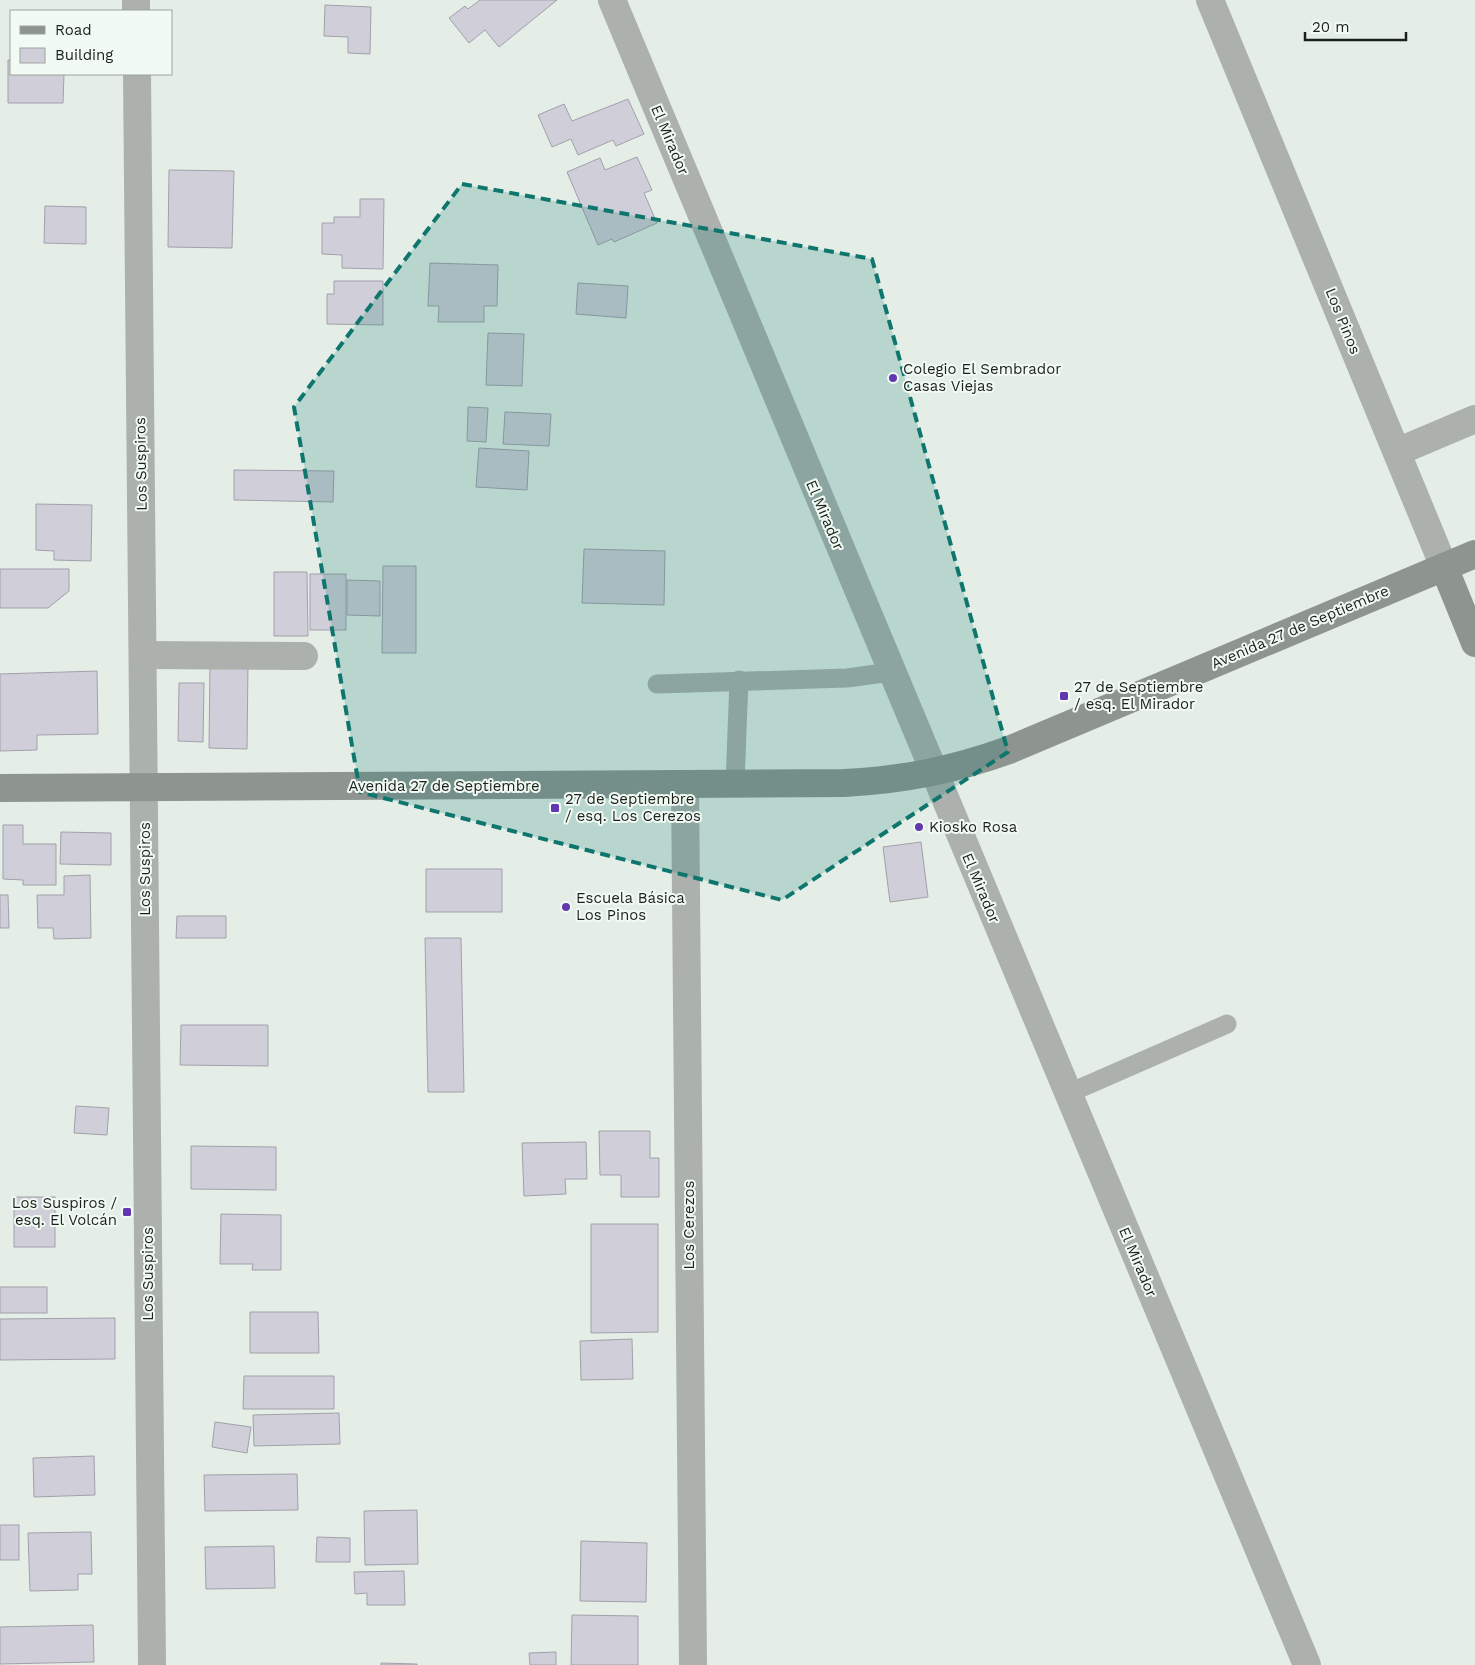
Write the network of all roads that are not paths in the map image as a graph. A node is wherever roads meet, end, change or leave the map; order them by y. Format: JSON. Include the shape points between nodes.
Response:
{"nodes":[{"id":1,"x":612,"y":0,"type":"edge"},
{"id":2,"x":1210,"y":0,"type":"edge"},
{"id":3,"x":137,"y":75,"type":"edge"},
{"id":4,"x":1475,"y":419,"type":"edge"},
{"id":5,"x":1397,"y":452,"type":"junction"},
{"id":6,"x":1475,"y":554,"type":"edge"},
{"id":7,"x":1444,"y":567,"type":"junction"},
{"id":8,"x":1475,"y":643,"type":"edge"},
{"id":9,"x":143,"y":655,"type":"junction"},
{"id":10,"x":304,"y":656,"type":"dead end"},
{"id":11,"x":890,"y":672,"type":"junction"},
{"id":12,"x":739,"y":680,"type":"junction"},
{"id":13,"x":658,"y":684,"type":"dead end"},
{"id":14,"x":933,"y":773,"type":"junction"},
{"id":15,"x":685,"y":784,"type":"junction"},
{"id":16,"x":735,"y":784,"type":"junction"},
{"id":17,"x":0,"y":788,"type":"edge"},
{"id":18,"x":144,"y":788,"type":"junction"},
{"id":19,"x":1227,"y":1024,"type":"dead end"},
{"id":20,"x":1067,"y":1094,"type":"junction"},
{"id":21,"x":152,"y":1665,"type":"edge"},
{"id":22,"x":693,"y":1665,"type":"edge"},
{"id":23,"x":1307,"y":1665,"type":"edge"}],
"edges":[{"from":1,"to":11,"type":"street","name":"El Mirador"},
{"from":2,"to":5,"type":"street","name":"Los Pinos"},
{"from":3,"to":9,"type":"street","name":"Los Suspiros"},
{"from":4,"to":5,"type":"street"},
{"from":5,"to":7,"type":"street","name":"Los Pinos"},
{"from":6,"to":7,"type":"street","name":"Avenida 27 de Septiembre"},
{"from":7,"to":8,"type":"street","name":"Los Pinos"},
{"from":7,"to":14,"type":"street","name":"Avenida 27 de Septiembre","via":[[1009,750]]},
{"from":9,"to":10,"type":"street"},
{"from":9,"to":18,"type":"street","name":"Los Suspiros"},
{"from":11,"to":12,"type":"lane","via":[[847,678]]},
{"from":11,"to":14,"type":"street","name":"El Mirador"},
{"from":12,"to":13,"type":"lane"},
{"from":12,"to":16,"type":"lane"},
{"from":14,"to":16,"type":"street","name":"Avenida 27 de Septiembre","via":[[844,783]]},
{"from":14,"to":20,"type":"street","name":"El Mirador"},
{"from":15,"to":16,"type":"street","name":"Avenida 27 de Septiembre"},
{"from":15,"to":18,"type":"street","name":"Avenida 27 de Septiembre"},
{"from":15,"to":22,"type":"street","name":"Los Cerezos"},
{"from":17,"to":18,"type":"street","name":"Avenida 27 de Septiembre"},
{"from":18,"to":21,"type":"street","name":"Los Suspiros"},
{"from":19,"to":20,"type":"lane"},
{"from":20,"to":23,"type":"street","name":"El Mirador"}]}
